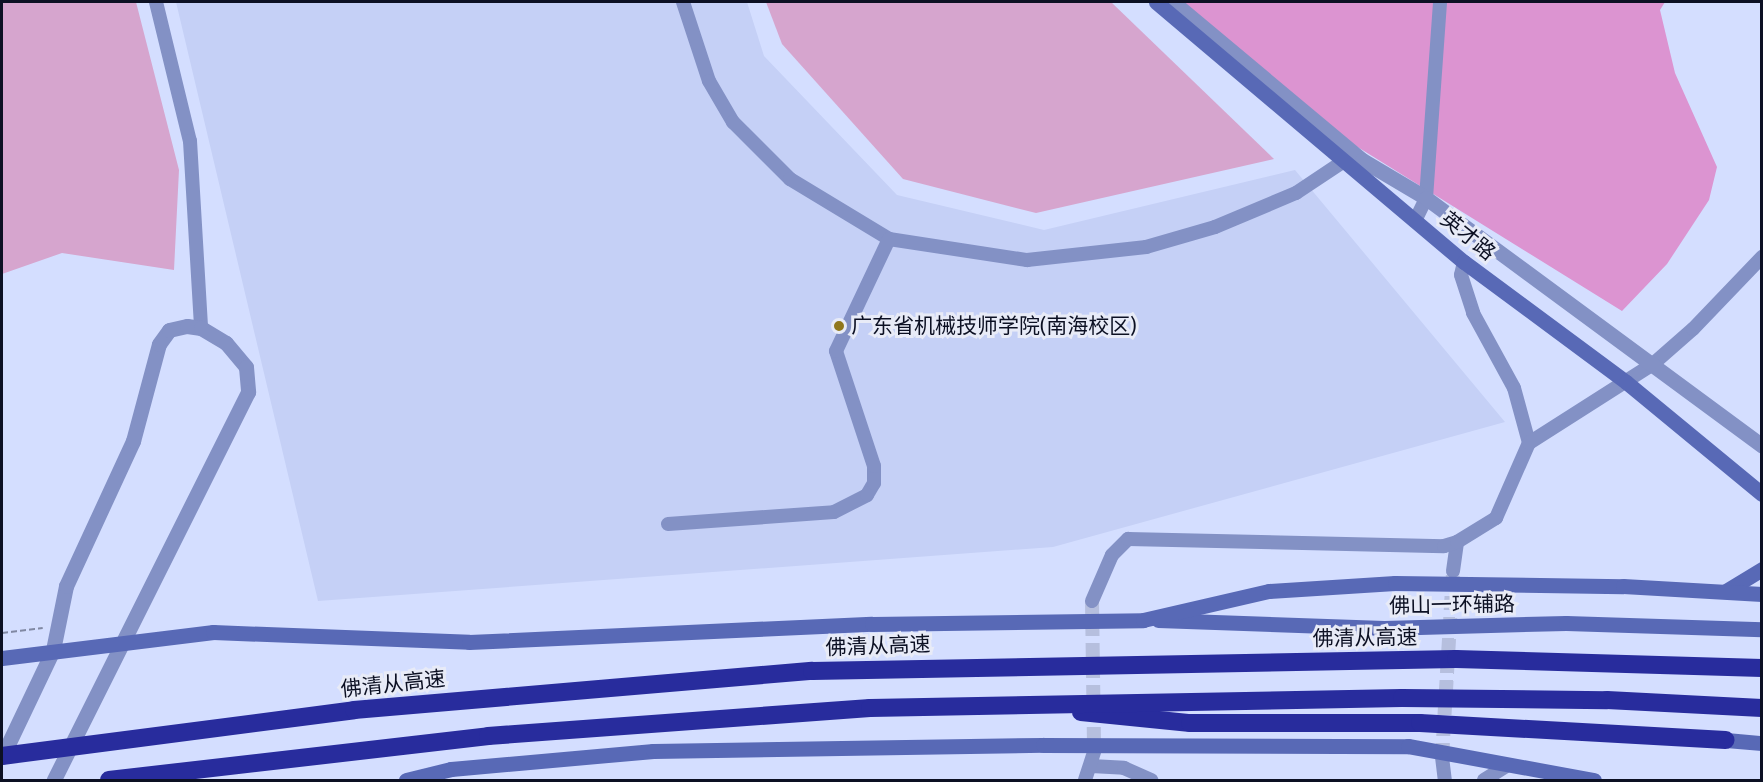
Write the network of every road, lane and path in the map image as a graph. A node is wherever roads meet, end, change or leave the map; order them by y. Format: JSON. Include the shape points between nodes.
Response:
{"nodes":[{"id":1,"x":156,"y":2,"type":"edge"},
{"id":2,"x":683,"y":2,"type":"edge"},
{"id":3,"x":1156,"y":2,"type":"edge"},
{"id":4,"x":1173,"y":2,"type":"edge"},
{"id":5,"x":1440,"y":2,"type":"edge"},
{"id":6,"x":1344,"y":161,"type":"junction"},
{"id":7,"x":1426,"y":198,"type":"junction"},
{"id":8,"x":1415,"y":221,"type":"junction"},
{"id":9,"x":889,"y":239,"type":"junction"},
{"id":10,"x":1761,"y":257,"type":"edge"},
{"id":11,"x":1464,"y":262,"type":"junction"},
{"id":12,"x":201,"y":328,"type":"junction"},
{"id":13,"x":1653,"y":364,"type":"junction"},
{"id":14,"x":1626,"y":382,"type":"junction"},
{"id":15,"x":1528,"y":443,"type":"junction"},
{"id":16,"x":1761,"y":446,"type":"edge"},
{"id":17,"x":1761,"y":494,"type":"edge"},
{"id":18,"x":669,"y":524,"type":"dead end"},
{"id":19,"x":1457,"y":542,"type":"junction"},
{"id":20,"x":1761,"y":569,"type":"edge"},
{"id":21,"x":1454,"y":570,"type":"tunnel mouth"},
{"id":22,"x":1725,"y":592,"type":"junction"},
{"id":23,"x":1761,"y":594,"type":"edge"},
{"id":24,"x":1092,"y":601,"type":"tunnel mouth"},
{"id":25,"x":1143,"y":620,"type":"junction"},
{"id":26,"x":58,"y":626,"type":"junction"},
{"id":27,"x":1761,"y":629,"type":"edge"},
{"id":28,"x":2,"y":633,"type":"edge"},
{"id":29,"x":127,"y":639,"type":"junction"},
{"id":30,"x":53,"y":650,"type":"junction"},
{"id":31,"x":2,"y":658,"type":"edge"},
{"id":32,"x":1761,"y":668,"type":"edge"},
{"id":33,"x":1011,"y":704,"type":"junction"},
{"id":34,"x":1761,"y":708,"type":"edge"},
{"id":35,"x":1726,"y":740,"type":"joint"},
{"id":36,"x":1761,"y":742,"type":"edge"},
{"id":37,"x":1094,"y":752,"type":"tunnel mouth"},
{"id":38,"x":2,"y":757,"type":"edge"},
{"id":39,"x":1442,"y":758,"type":"tunnel mouth"},
{"id":40,"x":1508,"y":765,"type":"junction"},
{"id":41,"x":1091,"y":766,"type":"junction"},
{"id":42,"x":1146,"y":779,"type":"edge"},
{"id":43,"x":54,"y":780,"type":"edge"},
{"id":44,"x":109,"y":780,"type":"edge"},
{"id":45,"x":406,"y":780,"type":"edge"},
{"id":46,"x":1085,"y":780,"type":"edge"},
{"id":47,"x":1446,"y":780,"type":"edge"},
{"id":48,"x":1484,"y":780,"type":"edge"},
{"id":49,"x":1594,"y":780,"type":"edge"}],
"edges":[{"from":1,"to":12,"type":"street","via":[[190,141]]},
{"from":2,"to":9,"type":"street","via":[[709,81],[733,122],[790,179]]},
{"from":3,"to":6,"type":"main road","name":"英才路"},
{"from":4,"to":7,"type":"street","name":"英才路","via":[[1362,160]]},
{"from":5,"to":7,"type":"street"},
{"from":6,"to":8,"type":"main road","name":"英才路"},
{"from":6,"to":9,"type":"street","via":[[1296,193],[1215,227],[1146,247],[1027,260]]},
{"from":7,"to":8,"type":"street"},
{"from":7,"to":13,"type":"street","name":"英才路"},
{"from":8,"to":11,"type":"main road","name":"英才路"},
{"from":9,"to":18,"type":"street","via":[[836,351],[874,466],[874,483],[867,495],[834,512]]},
{"from":10,"to":13,"type":"street","via":[[1693,329]]},
{"from":11,"to":14,"type":"main road","name":"英才路"},
{"from":11,"to":15,"type":"street","via":[[1461,274],[1473,313],[1514,388]]},
{"from":12,"to":26,"type":"street","via":[[169,330],[159,344],[133,441],[66,586]]},
{"from":12,"to":29,"type":"street","via":[[226,343],[246,368],[248,392]]},
{"from":13,"to":14,"type":"street"},
{"from":13,"to":16,"type":"street","name":"英才路"},
{"from":14,"to":15,"type":"street"},
{"from":14,"to":17,"type":"main road","name":"英才路"},
{"from":15,"to":19,"type":"street","via":[[1496,518]]},
{"from":19,"to":21,"type":"street"},
{"from":19,"to":24,"type":"street","via":[[1444,546],[1128,538],[1112,555]]},
{"from":20,"to":22,"type":"main road"},
{"from":22,"to":23,"type":"main road"},
{"from":22,"to":25,"type":"main road","via":[[1395,583],[1269,591]]},
{"from":25,"to":27,"type":"main road","name":"佛山一环辅路","via":[[1384,628],[1566,624]]},
{"from":25,"to":29,"type":"main road","via":[[872,624],[469,642],[213,632]]},
{"from":26,"to":28,"type":"path"},
{"from":26,"to":30,"type":"street"},
{"from":29,"to":30,"type":"main road"},
{"from":29,"to":43,"type":"street"},
{"from":30,"to":31,"type":"main road"},
{"from":30,"to":38,"type":"street"},
{"from":32,"to":38,"type":"highway","name":"佛清从高速","via":[[1478,659],[812,671],[442,702]]},
{"from":33,"to":34,"type":"highway","via":[[1460,698]]},
{"from":33,"to":35,"type":"highway","via":[[1191,723],[1420,723]]},
{"from":33,"to":44,"type":"highway","via":[[628,723],[335,751]]},
{"from":35,"to":36,"type":"main road"},
{"from":37,"to":41,"type":"street"},
{"from":39,"to":47,"type":"street"},
{"from":40,"to":45,"type":"main road","via":[[1408,746],[1031,745],[654,751],[451,769]]},
{"from":40,"to":48,"type":"street"},
{"from":40,"to":49,"type":"main road"},
{"from":41,"to":42,"type":"street","via":[[1124,768]]},
{"from":41,"to":46,"type":"street"}]}
